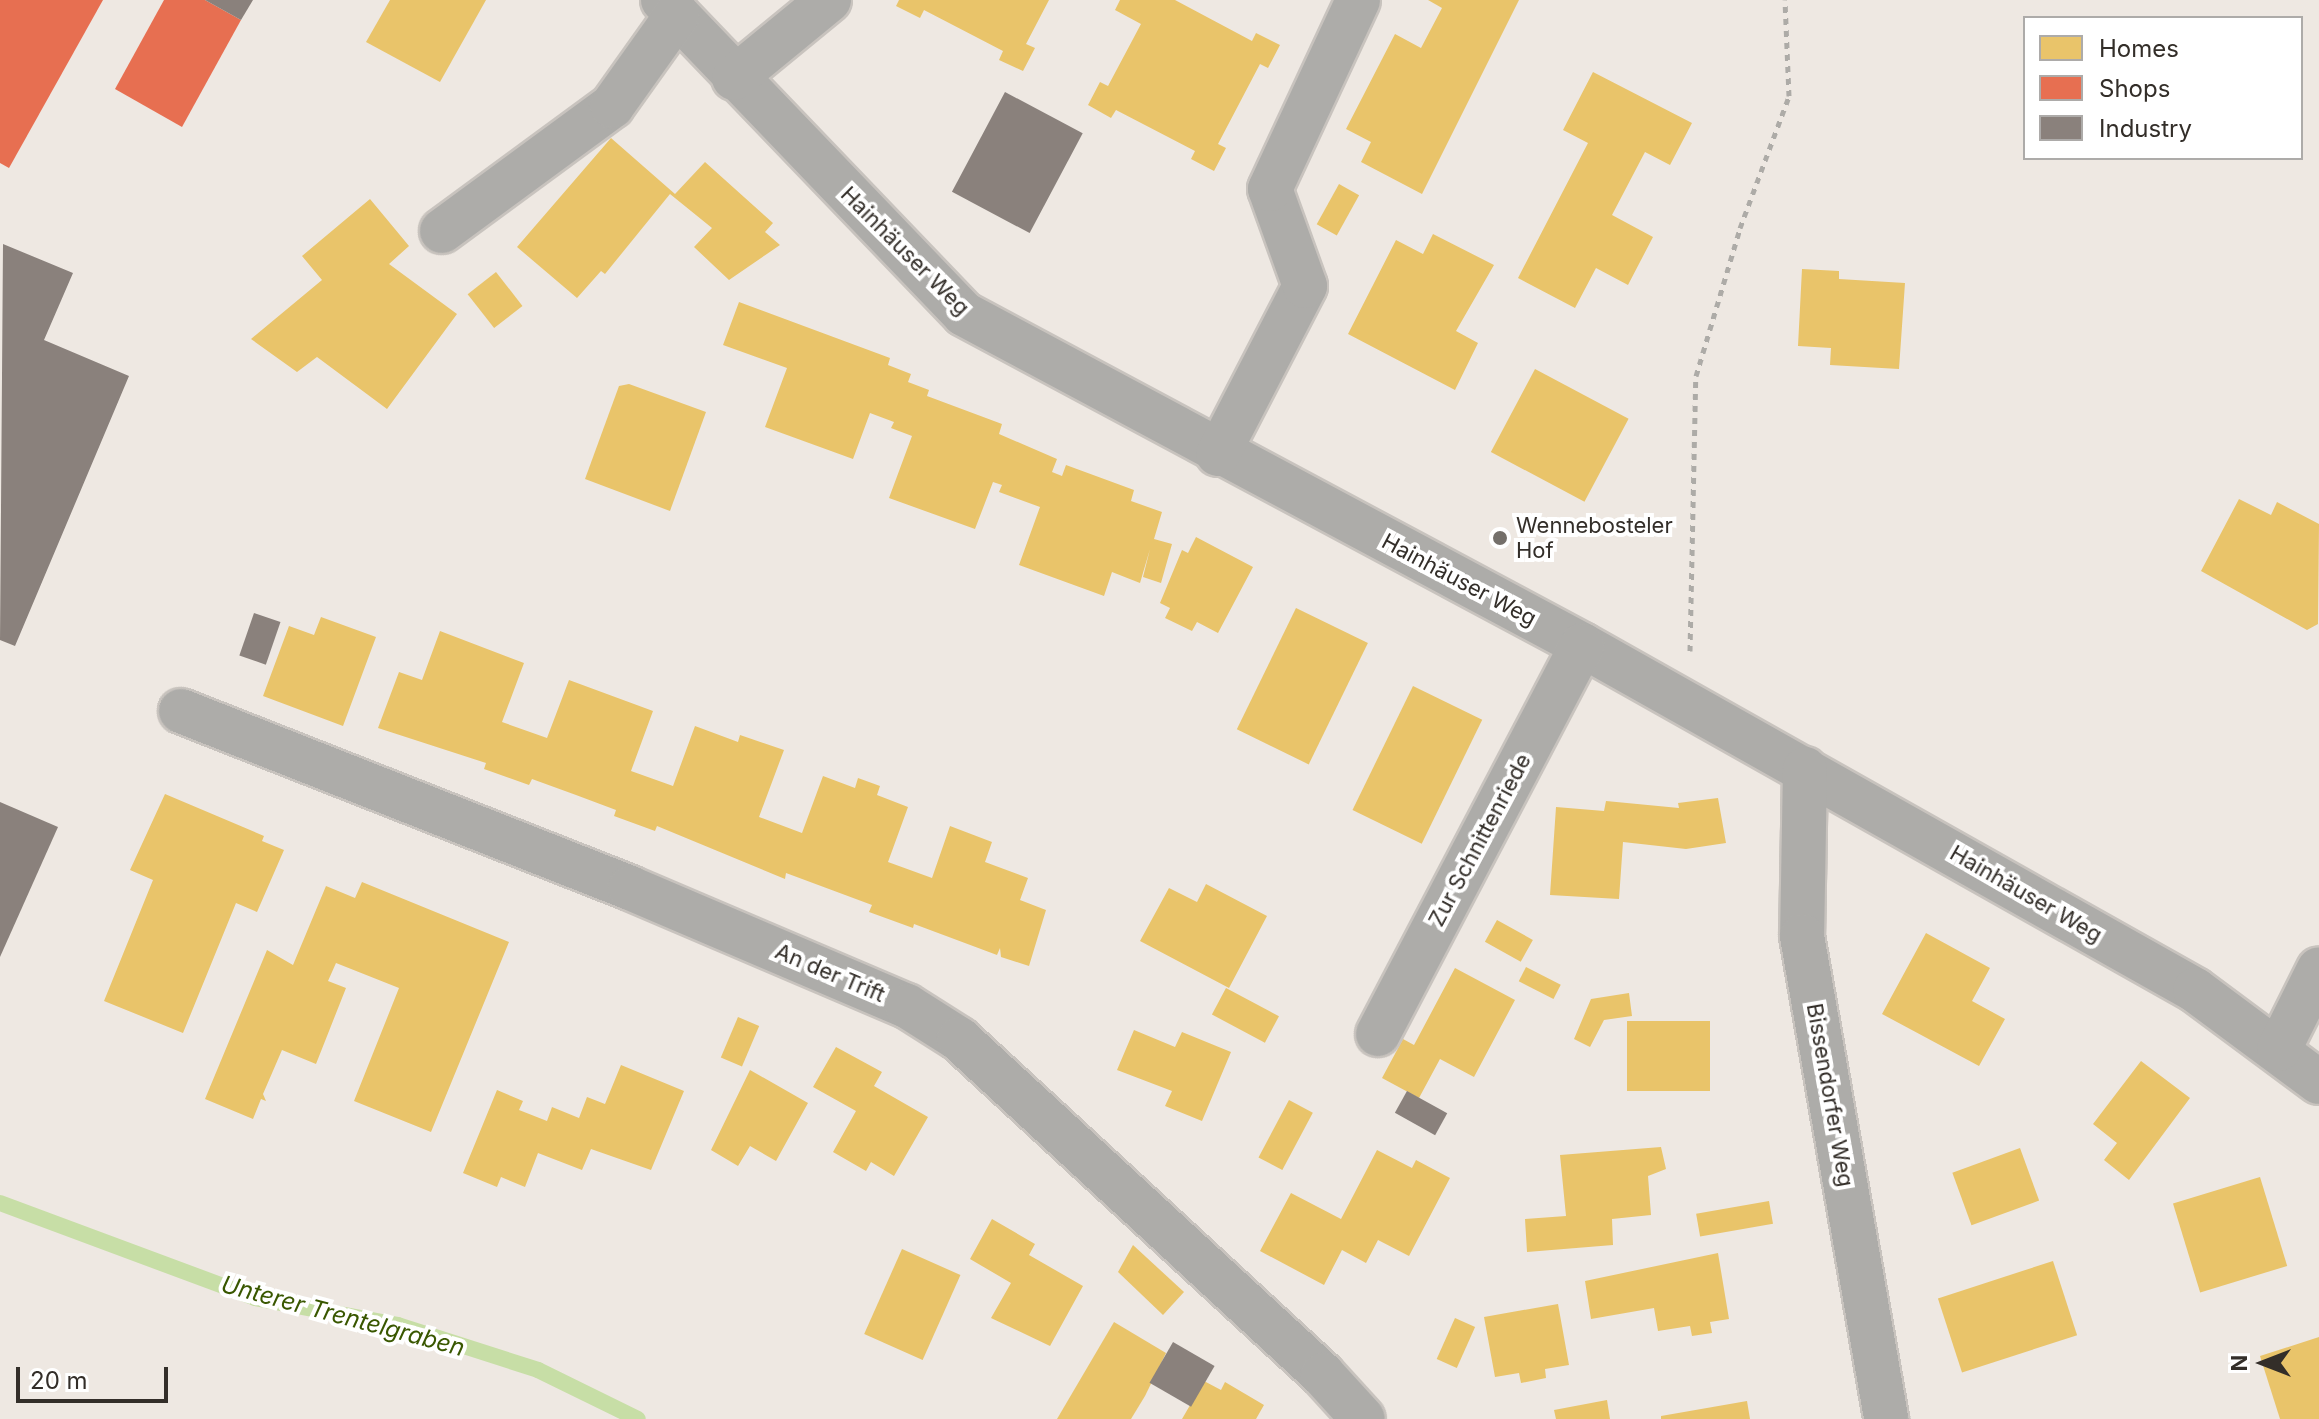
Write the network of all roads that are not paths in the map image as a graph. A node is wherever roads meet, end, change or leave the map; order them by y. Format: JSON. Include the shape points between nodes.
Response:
{"nodes":[{"id":1,"x":829,"y":0,"type":"edge"},
{"id":2,"x":1358,"y":0,"type":"edge"},
{"id":3,"x":670,"y":8,"type":"edge"},
{"id":4,"x":734,"y":78,"type":"junction"},
{"id":5,"x":442,"y":231,"type":"dead end"},
{"id":6,"x":1218,"y":454,"type":"junction"},
{"id":7,"x":1582,"y":645,"type":"junction"},
{"id":8,"x":181,"y":711,"type":"dead end"},
{"id":9,"x":1805,"y":769,"type":"junction"},
{"id":10,"x":2319,"y":969,"type":"edge"},
{"id":11,"x":1378,"y":1034,"type":"dead end"},
{"id":12,"x":2279,"y":1049,"type":"junction"},
{"id":13,"x":2319,"y":1082,"type":"edge"},
{"id":14,"x":1363,"y":1419,"type":"edge"},
{"id":15,"x":1886,"y":1419,"type":"edge"}],
"edges":[{"from":1,"to":4,"type":"street"},
{"from":2,"to":6,"type":"street","via":[[1270,189],[1305,286]]},
{"from":3,"to":4,"type":"street","name":"Hainhäuser Weg"},
{"from":3,"to":5,"type":"street","via":[[612,106]]},
{"from":4,"to":6,"type":"street","name":"Hainhäuser Weg","via":[[964,314]]},
{"from":6,"to":7,"type":"street","name":"Hainhäuser Weg"},
{"from":7,"to":9,"type":"street","name":"Hainhäuser Weg"},
{"from":7,"to":11,"type":"street","name":"Zur Schnittenriede"},
{"from":8,"to":14,"type":"street","name":"An der Trift","via":[[630,888],[907,1006],[959,1039],[1323,1375]]},
{"from":9,"to":12,"type":"street","name":"Hainhäuser Weg","via":[[2195,990]]},
{"from":9,"to":15,"type":"street","name":"Bissendorfer Weg","via":[[1802,936]]},
{"from":10,"to":12,"type":"street"},
{"from":12,"to":13,"type":"street","name":"Hainhäuser Weg"}]}
